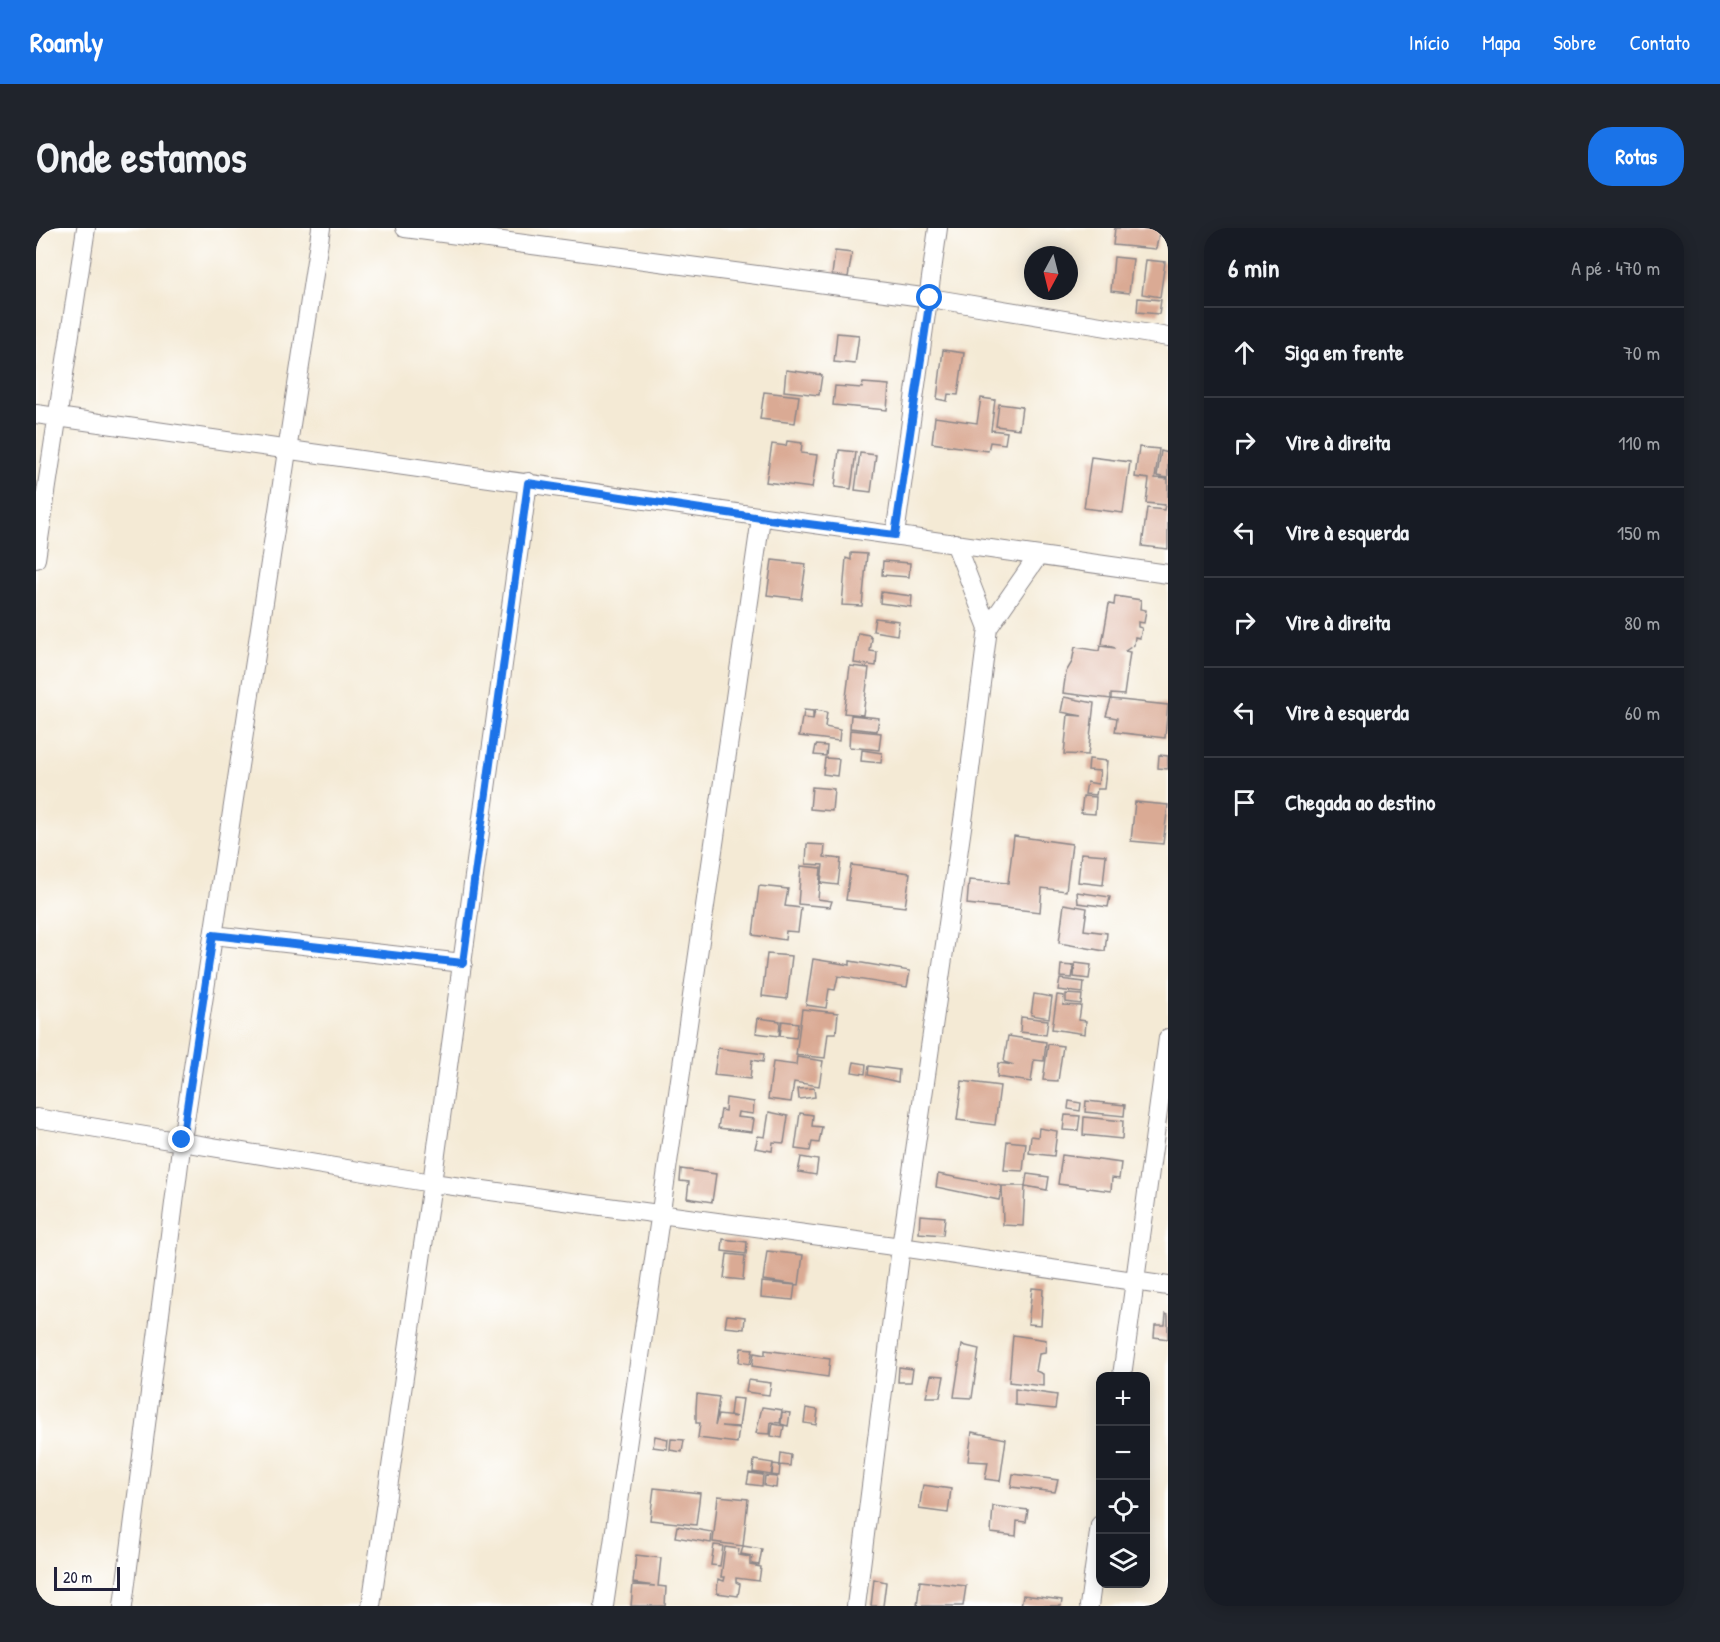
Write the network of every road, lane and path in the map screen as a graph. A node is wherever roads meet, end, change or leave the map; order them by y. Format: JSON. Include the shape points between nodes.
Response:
{"nodes":[{"id":1,"x":86,"y":228,"type":"edge"},
{"id":2,"x":321,"y":228,"type":"edge"},
{"id":3,"x":405,"y":228,"type":"edge"},
{"id":4,"x":938,"y":228,"type":"edge"},
{"id":5,"x":930,"y":298,"type":"junction"},
{"id":6,"x":1168,"y":337,"type":"edge"},
{"id":7,"x":36,"y":414,"type":"edge"},
{"id":8,"x":55,"y":417,"type":"junction"},
{"id":9,"x":286,"y":448,"type":"junction"},
{"id":10,"x":528,"y":483,"type":"junction"},
{"id":11,"x":761,"y":518,"type":"junction"},
{"id":12,"x":895,"y":535,"type":"junction"},
{"id":13,"x":955,"y":543,"type":"junction"},
{"id":14,"x":1038,"y":556,"type":"junction"},
{"id":15,"x":36,"y":559,"type":"edge"},
{"id":16,"x":1168,"y":574,"type":"edge"},
{"id":17,"x":988,"y":628,"type":"junction"},
{"id":18,"x":213,"y":935,"type":"junction"},
{"id":19,"x":463,"y":963,"type":"junction"},
{"id":20,"x":1168,"y":1038,"type":"edge"},
{"id":21,"x":36,"y":1118,"type":"edge"},
{"id":22,"x":182,"y":1140,"type":"junction"},
{"id":23,"x":432,"y":1183,"type":"junction"},
{"id":24,"x":662,"y":1216,"type":"junction"},
{"id":25,"x":901,"y":1246,"type":"junction"},
{"id":26,"x":1136,"y":1282,"type":"junction"},
{"id":27,"x":1168,"y":1286,"type":"edge"},
{"id":28,"x":1123,"y":1372,"type":"edge"},
{"id":29,"x":1100,"y":1534,"type":"edge"},
{"id":30,"x":123,"y":1606,"type":"edge"},
{"id":31,"x":371,"y":1606,"type":"edge"},
{"id":32,"x":604,"y":1606,"type":"edge"},
{"id":33,"x":856,"y":1606,"type":"edge"},
{"id":34,"x":1089,"y":1606,"type":"edge"}],
"edges":[{"from":1,"to":8,"type":"street"},
{"from":2,"to":9,"type":"street"},
{"from":3,"to":5,"type":"street"},
{"from":4,"to":5,"type":"street"},
{"from":5,"to":6,"type":"street"},
{"from":5,"to":12,"type":"street"},
{"from":7,"to":8,"type":"street"},
{"from":8,"to":9,"type":"street"},
{"from":8,"to":15,"type":"street"},
{"from":9,"to":10,"type":"street"},
{"from":9,"to":18,"type":"street"},
{"from":10,"to":11,"type":"street"},
{"from":10,"to":19,"type":"street"},
{"from":11,"to":12,"type":"street"},
{"from":11,"to":24,"type":"street"},
{"from":12,"to":13,"type":"street"},
{"from":13,"to":14,"type":"street"},
{"from":13,"to":17,"type":"street"},
{"from":14,"to":16,"type":"street"},
{"from":14,"to":17,"type":"street"},
{"from":17,"to":25,"type":"street","via":[[968,793]]},
{"from":18,"to":19,"type":"street"},
{"from":18,"to":22,"type":"street"},
{"from":19,"to":23,"type":"street"},
{"from":20,"to":26,"type":"street"},
{"from":21,"to":22,"type":"street"},
{"from":22,"to":23,"type":"street"},
{"from":22,"to":30,"type":"street"},
{"from":23,"to":24,"type":"street"},
{"from":23,"to":31,"type":"street"},
{"from":24,"to":25,"type":"street"},
{"from":24,"to":32,"type":"street"},
{"from":25,"to":26,"type":"street"},
{"from":25,"to":33,"type":"street"},
{"from":26,"to":27,"type":"street"},
{"from":26,"to":28,"type":"street"},
{"from":29,"to":34,"type":"street"}]}
